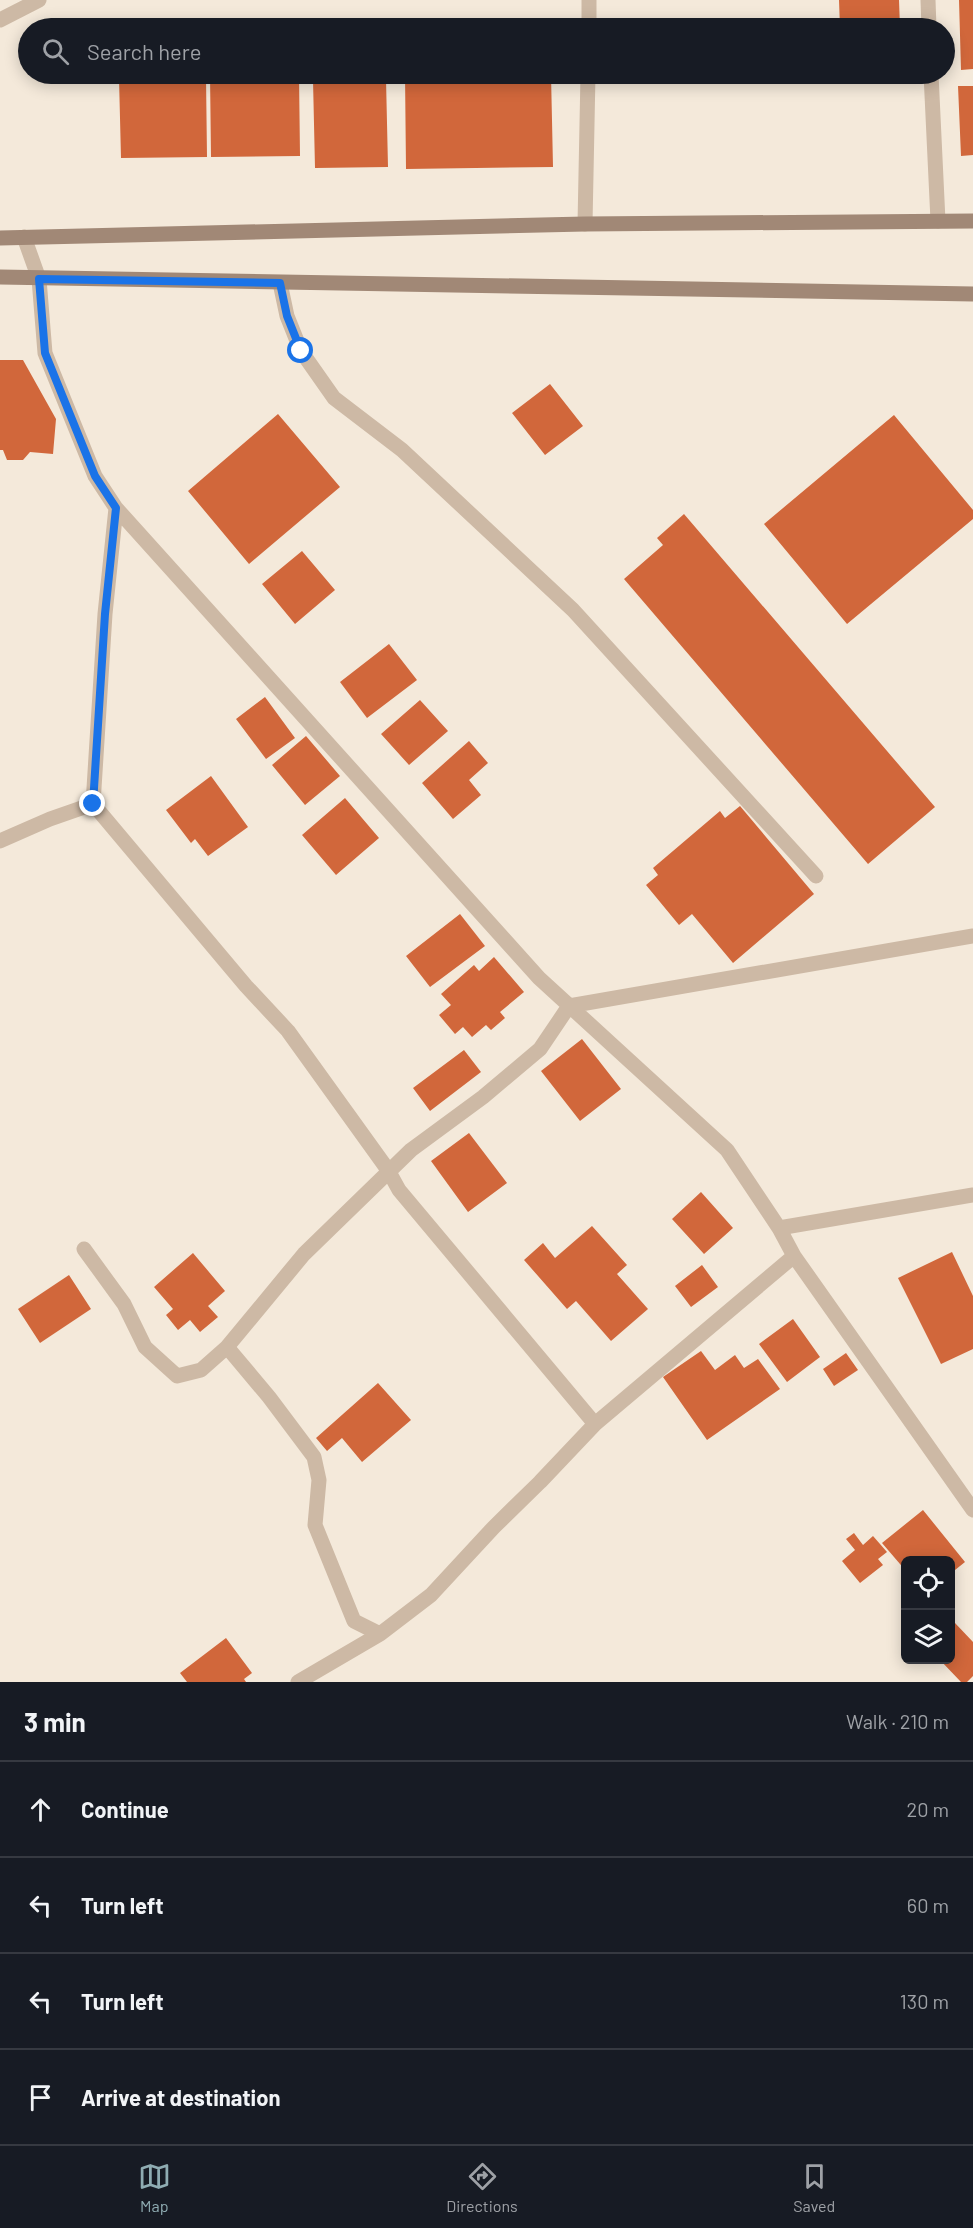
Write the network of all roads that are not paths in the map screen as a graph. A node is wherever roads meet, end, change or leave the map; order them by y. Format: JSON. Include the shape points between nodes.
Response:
{"nodes":[{"id":1,"x":39,"y":0,"type":"edge"},
{"id":2,"x":590,"y":0,"type":"edge"},
{"id":3,"x":928,"y":0,"type":"edge"},
{"id":4,"x":589,"y":18,"type":"edge"},
{"id":5,"x":929,"y":18,"type":"edge"},
{"id":6,"x":0,"y":20,"type":"edge"},
{"id":7,"x":588,"y":84,"type":"edge"},
{"id":8,"x":931,"y":84,"type":"edge"},
{"id":9,"x":938,"y":221,"type":"junction"},
{"id":10,"x":973,"y":221,"type":"edge"},
{"id":11,"x":585,"y":224,"type":"junction"},
{"id":12,"x":24,"y":237,"type":"junction"},
{"id":13,"x":0,"y":238,"type":"edge"},
{"id":14,"x":0,"y":277,"type":"edge"},
{"id":15,"x":39,"y":279,"type":"junction"},
{"id":16,"x":280,"y":283,"type":"junction"},
{"id":17,"x":973,"y":294,"type":"edge"},
{"id":18,"x":116,"y":508,"type":"junction"},
{"id":19,"x":93,"y":804,"type":"junction"},
{"id":20,"x":0,"y":842,"type":"edge"},
{"id":21,"x":816,"y":876,"type":"dead end"},
{"id":22,"x":973,"y":936,"type":"edge"},
{"id":23,"x":569,"y":1006,"type":"junction"},
{"id":24,"x":388,"y":1170,"type":"junction"},
{"id":25,"x":973,"y":1195,"type":"edge"},
{"id":26,"x":779,"y":1228,"type":"junction"},
{"id":27,"x":84,"y":1249,"type":"dead end"},
{"id":28,"x":794,"y":1256,"type":"junction"},
{"id":29,"x":227,"y":1347,"type":"junction"},
{"id":30,"x":595,"y":1424,"type":"junction"},
{"id":31,"x":973,"y":1510,"type":"edge"},
{"id":32,"x":380,"y":1634,"type":"junction"},
{"id":33,"x":298,"y":1682,"type":"edge"}],
"edges":[{"from":1,"to":6,"type":"street"},
{"from":2,"to":4,"type":"street"},
{"from":3,"to":5,"type":"street"},
{"from":7,"to":11,"type":"street"},
{"from":8,"to":9,"type":"street"},
{"from":9,"to":10,"type":"main road"},
{"from":9,"to":11,"type":"main road"},
{"from":11,"to":12,"type":"main road"},
{"from":12,"to":13,"type":"main road"},
{"from":12,"to":15,"type":"street"},
{"from":14,"to":15,"type":"main road"},
{"from":15,"to":16,"type":"main road"},
{"from":15,"to":18,"type":"street","via":[[45,353],[95,476]]},
{"from":16,"to":17,"type":"main road"},
{"from":16,"to":21,"type":"street","via":[[287,316],[301,351],[334,398],[402,450],[573,610]]},
{"from":18,"to":19,"type":"street"},
{"from":18,"to":23,"type":"street","via":[[539,978]]},
{"from":19,"to":20,"type":"street"},
{"from":19,"to":24,"type":"street","via":[[288,1031]]},
{"from":22,"to":23,"type":"street"},
{"from":23,"to":24,"type":"street","via":[[540,1049]]},
{"from":23,"to":26,"type":"street","via":[[727,1150]]},
{"from":24,"to":29,"type":"street","via":[[304,1254]]},
{"from":24,"to":30,"type":"street","via":[[399,1190]]},
{"from":25,"to":26,"type":"street"},
{"from":26,"to":28,"type":"street"},
{"from":27,"to":29,"type":"street","via":[[124,1304],[145,1347],[177,1376],[201,1370]]},
{"from":28,"to":30,"type":"street"},
{"from":28,"to":31,"type":"street"},
{"from":29,"to":32,"type":"street","via":[[314,1457],[319,1480],[315,1525],[354,1621]]},
{"from":30,"to":32,"type":"street","via":[[431,1595]]},
{"from":32,"to":33,"type":"street"}]}
